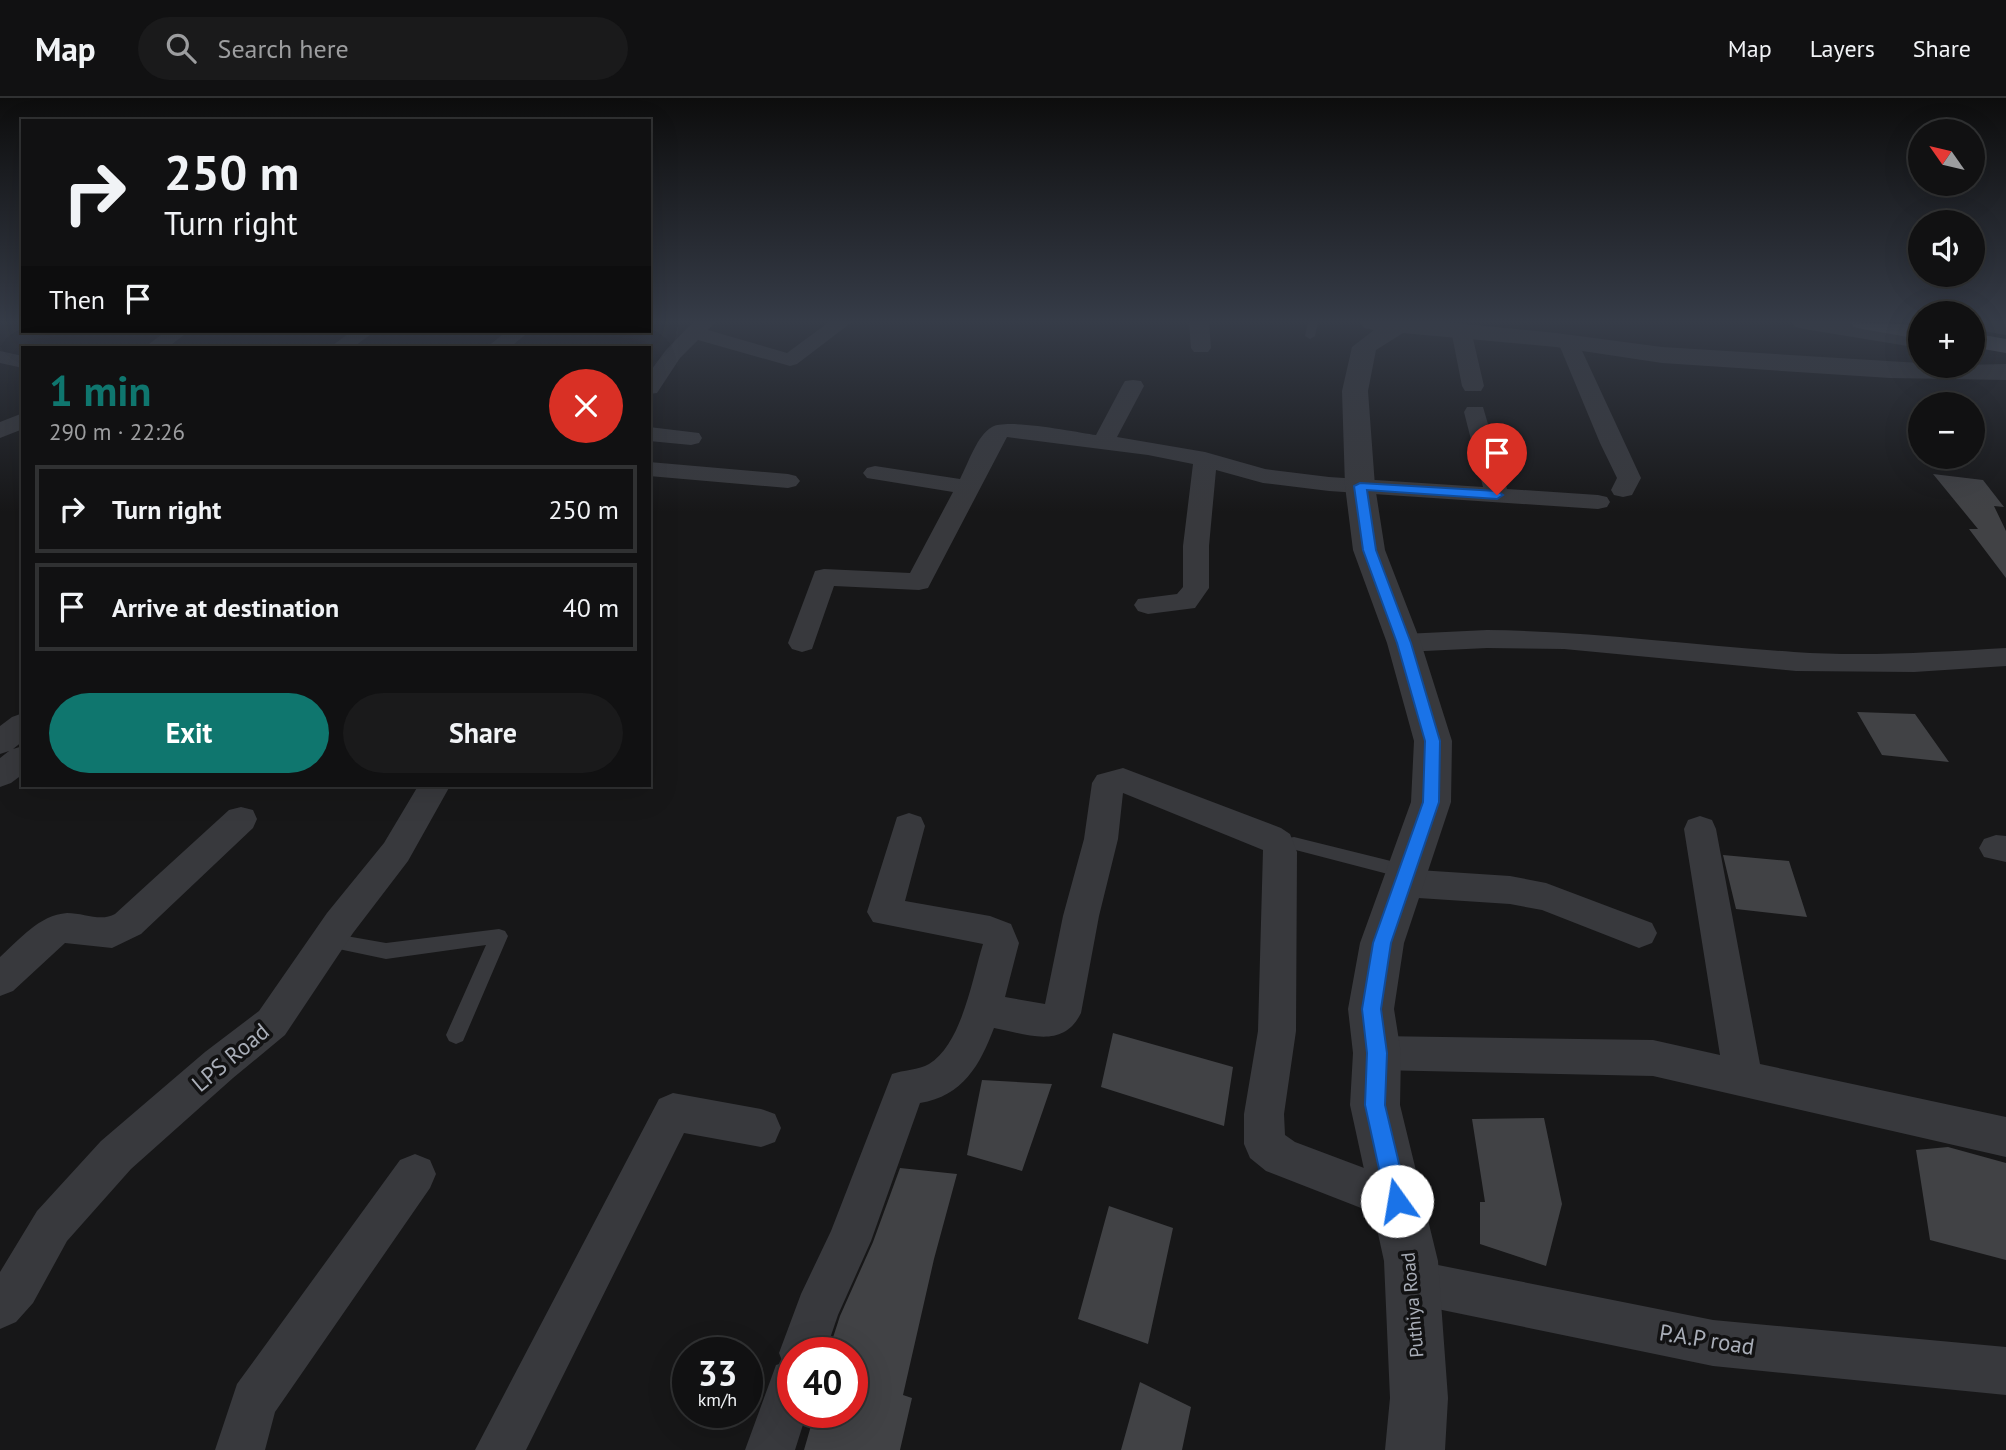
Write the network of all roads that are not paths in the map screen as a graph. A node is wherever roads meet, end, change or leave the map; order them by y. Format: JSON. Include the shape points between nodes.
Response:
{"nodes":[{"id":1,"x":1356,"y":385,"type":"edge"},
{"id":2,"x":1587,"y":385,"type":"edge"},
{"id":3,"x":1133,"y":386,"type":"dead end"},
{"id":4,"x":1475,"y":412,"type":"dead end"},
{"id":5,"x":651,"y":434,"type":"edge"},
{"id":6,"x":691,"y":438,"type":"dead end"},
{"id":7,"x":1103,"y":443,"type":"junction"},
{"id":8,"x":1205,"y":459,"type":"junction"},
{"id":9,"x":651,"y":469,"type":"edge"},
{"id":10,"x":875,"y":473,"type":"dead end"},
{"id":11,"x":788,"y":481,"type":"dead end"},
{"id":12,"x":968,"y":486,"type":"junction"},
{"id":13,"x":1360,"y":486,"type":"junction"},
{"id":14,"x":1623,"y":490,"type":"dead end"},
{"id":15,"x":1497,"y":495,"type":"junction"},
{"id":16,"x":1598,"y":502,"type":"dead end"},
{"id":17,"x":1148,"y":605,"type":"dead end"},
{"id":18,"x":802,"y":643,"type":"dead end"},
{"id":19,"x":1404,"y":643,"type":"junction"},
{"id":20,"x":2006,"y":657,"type":"edge"},
{"id":21,"x":21,"y":726,"type":"edge"},
{"id":22,"x":0,"y":743,"type":"edge"},
{"id":23,"x":21,"y":759,"type":"edge"},
{"id":24,"x":0,"y":775,"type":"edge"},
{"id":25,"x":433,"y":787,"type":"edge"},
{"id":26,"x":241,"y":819,"type":"dead end"},
{"id":27,"x":909,"y":826,"type":"dead end"},
{"id":28,"x":1700,"y":829,"type":"dead end"},
{"id":29,"x":1294,"y":843,"type":"dead end"},
{"id":30,"x":1405,"y":877,"type":"junction"},
{"id":31,"x":1639,"y":933,"type":"dead end"},
{"id":32,"x":329,"y":940,"type":"junction"},
{"id":33,"x":0,"y":980,"type":"edge"},
{"id":34,"x":981,"y":1009,"type":"junction"},
{"id":35,"x":456,"y":1035,"type":"dead end"},
{"id":36,"x":1377,"y":1053,"type":"junction"},
{"id":37,"x":1743,"y":1078,"type":"junction"},
{"id":38,"x":761,"y":1128,"type":"dead end"},
{"id":39,"x":2006,"y":1137,"type":"edge"},
{"id":40,"x":415,"y":1174,"type":"dead end"},
{"id":41,"x":1397,"y":1201,"type":"junction"},
{"id":42,"x":1413,"y":1282,"type":"junction"},
{"id":43,"x":0,"y":1306,"type":"edge"},
{"id":44,"x":808,"y":1337,"type":"edge"},
{"id":45,"x":2006,"y":1371,"type":"edge"},
{"id":46,"x":777,"y":1428,"type":"edge"},
{"id":47,"x":240,"y":1450,"type":"edge"},
{"id":48,"x":500,"y":1450,"type":"edge"},
{"id":49,"x":770,"y":1450,"type":"edge"},
{"id":50,"x":1415,"y":1450,"type":"edge"}],
"edges":[{"from":1,"to":13,"type":"street","name":"Puthiya Road"},
{"from":2,"to":14,"type":"street","via":[[1629,478]]},
{"from":3,"to":7,"type":"street"},
{"from":4,"to":15,"type":"street"},
{"from":5,"to":6,"type":"street"},
{"from":7,"to":8,"type":"street"},
{"from":7,"to":12,"type":"street","via":[[999,432]]},
{"from":8,"to":13,"type":"street","via":[[1263,477]]},
{"from":8,"to":17,"type":"street","via":[[1196,588],[1185,602]]},
{"from":9,"to":11,"type":"street"},
{"from":10,"to":12,"type":"street"},
{"from":12,"to":18,"type":"street","via":[[919,582],[824,577]]},
{"from":13,"to":15,"type":"street"},
{"from":13,"to":19,"type":"street","name":"Puthiya Road","via":[[1369,550]]},
{"from":15,"to":16,"type":"street"},
{"from":19,"to":20,"type":"street","via":[[1564,640],[1796,663]]},
{"from":19,"to":30,"type":"street","name":"Puthiya Road","via":[[1433,741],[1431,802]]},
{"from":21,"to":22,"type":"street"},
{"from":23,"to":24,"type":"street"},
{"from":25,"to":32,"type":"street","name":"LPS Road","via":[[396,852]]},
{"from":26,"to":33,"type":"street","via":[[128,924],[112,933],[54,931]]},
{"from":27,"to":34,"type":"street","via":[[886,912],[998,934],[1002,943]]},
{"from":28,"to":37,"type":"street"},
{"from":29,"to":30,"type":"lane"},
{"from":30,"to":31,"type":"street","via":[[1546,897]]},
{"from":30,"to":36,"type":"street","name":"Puthiya Road","via":[[1382,943],[1371,1009]]},
{"from":32,"to":35,"type":"lane","via":[[386,951],[499,936]]},
{"from":32,"to":43,"type":"street","name":"LPS Road","via":[[272,1023],[116,1155],[52,1226],[17,1287]]},
{"from":34,"to":41,"type":"street","via":[[1049,1021],[1062,1013],[1101,839],[1108,783],[1124,780],[1269,837],[1280,848],[1280,866],[1277,1031],[1264,1114],[1265,1144],[1281,1157]]},
{"from":34,"to":44,"type":"street","via":[[960,1063],[937,1081],[906,1087]]},
{"from":36,"to":37,"type":"street","via":[[1653,1058]]},
{"from":36,"to":41,"type":"street","name":"Puthiya Road","via":[[1375,1105]]},
{"from":37,"to":39,"type":"street"},
{"from":38,"to":48,"type":"street","via":[[673,1112]]},
{"from":40,"to":47,"type":"street","via":[[254,1401]]},
{"from":41,"to":42,"type":"street","name":"Puthiya Road"},
{"from":42,"to":45,"type":"street","name":"P.A.P road","via":[[1713,1343]]},
{"from":42,"to":50,"type":"street","name":"Puthiya Road","via":[[1419,1398]]},
{"from":46,"to":49,"type":"street"}]}
